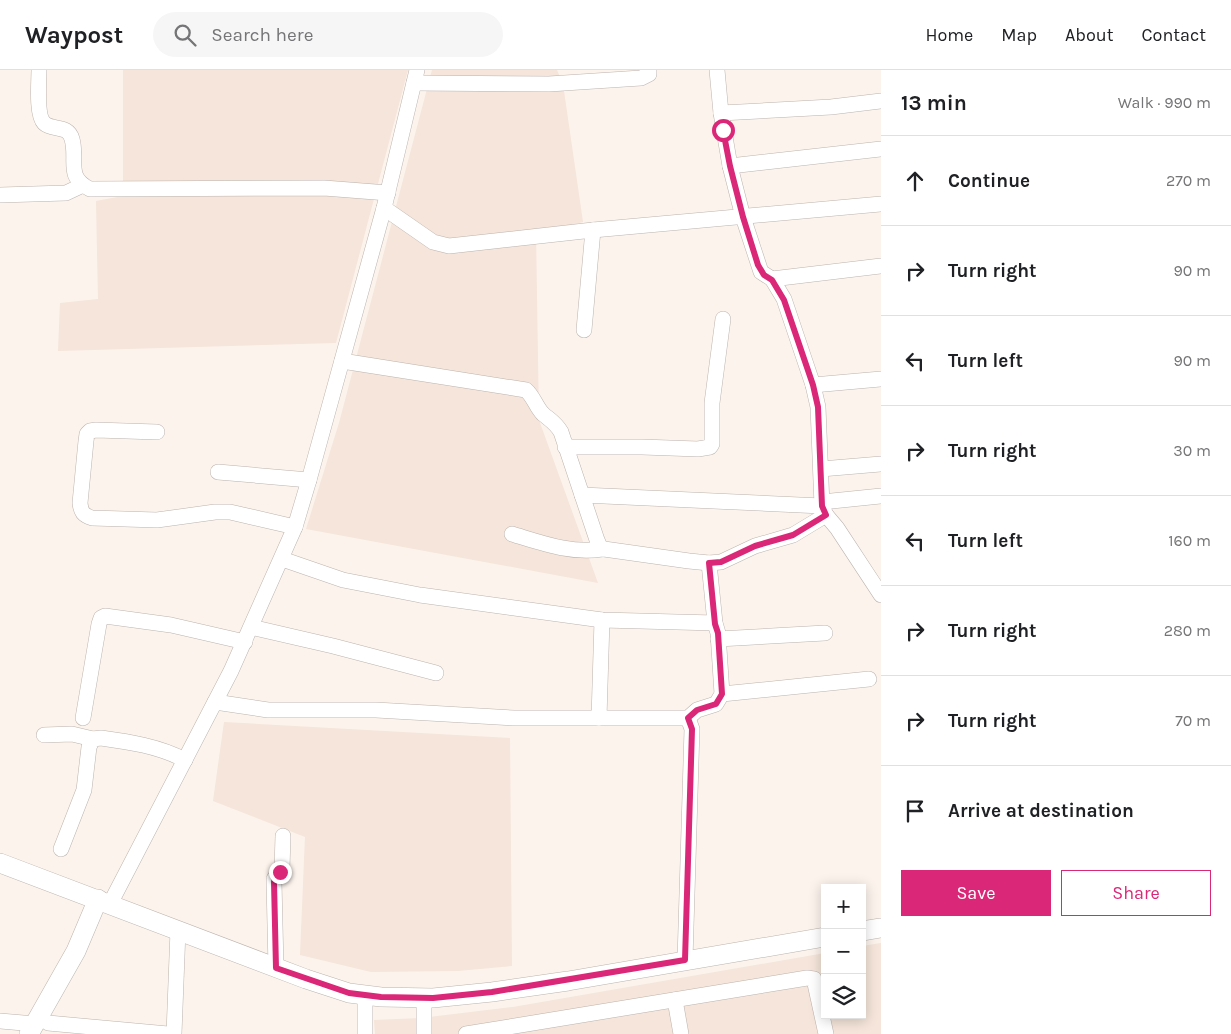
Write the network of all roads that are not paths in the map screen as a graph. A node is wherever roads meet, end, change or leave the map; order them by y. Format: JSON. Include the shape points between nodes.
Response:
{"nodes":[{"id":1,"x":39,"y":70,"type":"edge"},
{"id":2,"x":650,"y":70,"type":"edge"},
{"id":3,"x":718,"y":70,"type":"edge"},
{"id":4,"x":416,"y":76,"type":"edge"},
{"id":5,"x":881,"y":101,"type":"edge"},
{"id":6,"x":721,"y":113,"type":"junction"},
{"id":7,"x":881,"y":149,"type":"edge"},
{"id":8,"x":730,"y":166,"type":"junction"},
{"id":9,"x":83,"y":186,"type":"junction"},
{"id":10,"x":0,"y":195,"type":"edge"},
{"id":11,"x":386,"y":201,"type":"junction"},
{"id":12,"x":881,"y":204,"type":"edge"},
{"id":13,"x":743,"y":217,"type":"junction"},
{"id":14,"x":593,"y":230,"type":"junction"},
{"id":15,"x":881,"y":266,"type":"edge"},
{"id":16,"x":772,"y":280,"type":"junction"},
{"id":17,"x":723,"y":319,"type":"dead end"},
{"id":18,"x":584,"y":330,"type":"dead end"},
{"id":19,"x":342,"y":361,"type":"junction"},
{"id":20,"x":881,"y":379,"type":"edge"},
{"id":21,"x":813,"y":385,"type":"junction"},
{"id":22,"x":157,"y":432,"type":"dead end"},
{"id":23,"x":565,"y":447,"type":"junction"},
{"id":24,"x":881,"y":464,"type":"edge"},
{"id":25,"x":821,"y":469,"type":"junction"},
{"id":26,"x":218,"y":472,"type":"dead end"},
{"id":27,"x":309,"y":480,"type":"junction"},
{"id":28,"x":582,"y":495,"type":"junction"},
{"id":29,"x":881,"y":496,"type":"edge"},
{"id":30,"x":824,"y":508,"type":"junction"},
{"id":31,"x":294,"y":527,"type":"junction"},
{"id":32,"x":512,"y":534,"type":"dead end"},
{"id":33,"x":602,"y":548,"type":"junction"},
{"id":34,"x":282,"y":559,"type":"junction"},
{"id":35,"x":709,"y":563,"type":"junction"},
{"id":36,"x":881,"y":594,"type":"edge"},
{"id":37,"x":602,"y":620,"type":"junction"},
{"id":38,"x":715,"y":624,"type":"junction"},
{"id":39,"x":251,"y":628,"type":"junction"},
{"id":40,"x":825,"y":633,"type":"dead end"},
{"id":41,"x":718,"y":639,"type":"junction"},
{"id":42,"x":245,"y":642,"type":"junction"},
{"id":43,"x":436,"y":673,"type":"dead end"},
{"id":44,"x":869,"y":679,"type":"dead end"},
{"id":45,"x":722,"y":694,"type":"junction"},
{"id":46,"x":215,"y":702,"type":"junction"},
{"id":47,"x":83,"y":718,"type":"dead end"},
{"id":48,"x":599,"y":718,"type":"junction"},
{"id":49,"x":688,"y":718,"type":"junction"},
{"id":50,"x":44,"y":735,"type":"dead end"},
{"id":51,"x":93,"y":739,"type":"junction"},
{"id":52,"x":185,"y":760,"type":"junction"},
{"id":53,"x":284,"y":836,"type":"dead end"},
{"id":54,"x":61,"y":849,"type":"dead end"},
{"id":55,"x":0,"y":863,"type":"edge"},
{"id":56,"x":104,"y":902,"type":"junction"},
{"id":57,"x":881,"y":928,"type":"edge"},
{"id":58,"x":178,"y":930,"type":"junction"},
{"id":59,"x":866,"y":930,"type":"edge"},
{"id":60,"x":821,"y":938,"type":"edge"},
{"id":61,"x":685,"y":960,"type":"junction"},
{"id":62,"x":276,"y":968,"type":"junction"},
{"id":63,"x":365,"y":995,"type":"junction"},
{"id":64,"x":424,"y":998,"type":"junction"},
{"id":65,"x":675,"y":1000,"type":"junction"},
{"id":66,"x":0,"y":1021,"type":"edge"},
{"id":67,"x":540,"y":1028,"type":"edge"},
{"id":68,"x":38,"y":1029,"type":"edge"},
{"id":69,"x":168,"y":1034,"type":"edge"},
{"id":70,"x":174,"y":1034,"type":"edge"},
{"id":71,"x":365,"y":1034,"type":"edge"},
{"id":72,"x":424,"y":1034,"type":"edge"},
{"id":73,"x":466,"y":1034,"type":"edge"},
{"id":74,"x":681,"y":1034,"type":"edge"},
{"id":75,"x":826,"y":1034,"type":"edge"}],
"edges":[{"from":1,"to":9,"type":"street","via":[[42,122],[70,133],[76,178]]},
{"from":2,"to":4,"type":"street","via":[[641,78],[549,84]]},
{"from":3,"to":6,"type":"street"},
{"from":4,"to":11,"type":"street"},
{"from":5,"to":6,"type":"street"},
{"from":6,"to":8,"type":"street"},
{"from":7,"to":8,"type":"street"},
{"from":8,"to":13,"type":"street"},
{"from":9,"to":10,"type":"street","via":[[66,193]]},
{"from":9,"to":11,"type":"street","via":[[99,190],[324,188]]},
{"from":11,"to":14,"type":"street","via":[[433,242],[449,246]]},
{"from":11,"to":19,"type":"street"},
{"from":12,"to":13,"type":"street"},
{"from":13,"to":14,"type":"street"},
{"from":13,"to":16,"type":"street","via":[[760,272]]},
{"from":14,"to":18,"type":"street"},
{"from":15,"to":16,"type":"street"},
{"from":16,"to":21,"type":"street","via":[[784,300]]},
{"from":17,"to":23,"type":"street","via":[[710,447]]},
{"from":19,"to":23,"type":"street","via":[[526,390],[542,413],[558,426]]},
{"from":19,"to":27,"type":"street"},
{"from":20,"to":21,"type":"street"},
{"from":21,"to":25,"type":"street","via":[[818,407]]},
{"from":22,"to":31,"type":"street","via":[[90,431],[86,441],[80,502],[85,515],[92,518],[157,520],[230,512]]},
{"from":23,"to":28,"type":"street"},
{"from":24,"to":25,"type":"street"},
{"from":25,"to":30,"type":"street"},
{"from":26,"to":27,"type":"street"},
{"from":27,"to":31,"type":"street"},
{"from":28,"to":30,"type":"street"},
{"from":28,"to":33,"type":"street"},
{"from":29,"to":30,"type":"street"},
{"from":30,"to":35,"type":"street","via":[[793,535],[755,546],[721,562]]},
{"from":30,"to":36,"type":"street"},
{"from":31,"to":34,"type":"street"},
{"from":32,"to":33,"type":"street","via":[[572,550]]},
{"from":33,"to":35,"type":"street"},
{"from":34,"to":37,"type":"street","via":[[343,580],[420,595]]},
{"from":34,"to":39,"type":"street"},
{"from":35,"to":38,"type":"street"},
{"from":37,"to":38,"type":"street"},
{"from":37,"to":48,"type":"street"},
{"from":38,"to":41,"type":"street"},
{"from":39,"to":42,"type":"street"},
{"from":39,"to":43,"type":"street"},
{"from":40,"to":41,"type":"street"},
{"from":41,"to":45,"type":"street"},
{"from":42,"to":46,"type":"street"},
{"from":42,"to":47,"type":"street","via":[[171,625],[105,616],[99,624]]},
{"from":44,"to":45,"type":"street"},
{"from":45,"to":49,"type":"street","via":[[716,704],[697,710]]},
{"from":46,"to":48,"type":"street","via":[[268,710],[376,710],[514,718]]},
{"from":46,"to":52,"type":"street"},
{"from":48,"to":49,"type":"street"},
{"from":49,"to":61,"type":"street","via":[[692,729]]},
{"from":50,"to":51,"type":"street","via":[[72,734]]},
{"from":51,"to":52,"type":"street","via":[[150,746]]},
{"from":51,"to":54,"type":"street","via":[[89,747],[84,790]]},
{"from":52,"to":56,"type":"street"},
{"from":53,"to":62,"type":"street","via":[[282,868],[274,879]]},
{"from":55,"to":56,"type":"main road"},
{"from":56,"to":58,"type":"main road"},
{"from":56,"to":68,"type":"main road"},
{"from":57,"to":59,"type":"main road"},
{"from":58,"to":62,"type":"main road"},
{"from":58,"to":70,"type":"street"},
{"from":60,"to":61,"type":"main road"},
{"from":61,"to":64,"type":"main road","via":[[492,992]]},
{"from":62,"to":63,"type":"main road","via":[[349,993]]},
{"from":63,"to":64,"type":"main road"},
{"from":63,"to":71,"type":"street"},
{"from":64,"to":72,"type":"street"},
{"from":65,"to":67,"type":"street","via":[[600,1011]]},
{"from":65,"to":74,"type":"street"},
{"from":65,"to":75,"type":"street","via":[[814,979]]},
{"from":66,"to":68,"type":"street"},
{"from":67,"to":73,"type":"street"},
{"from":68,"to":69,"type":"street"}]}
